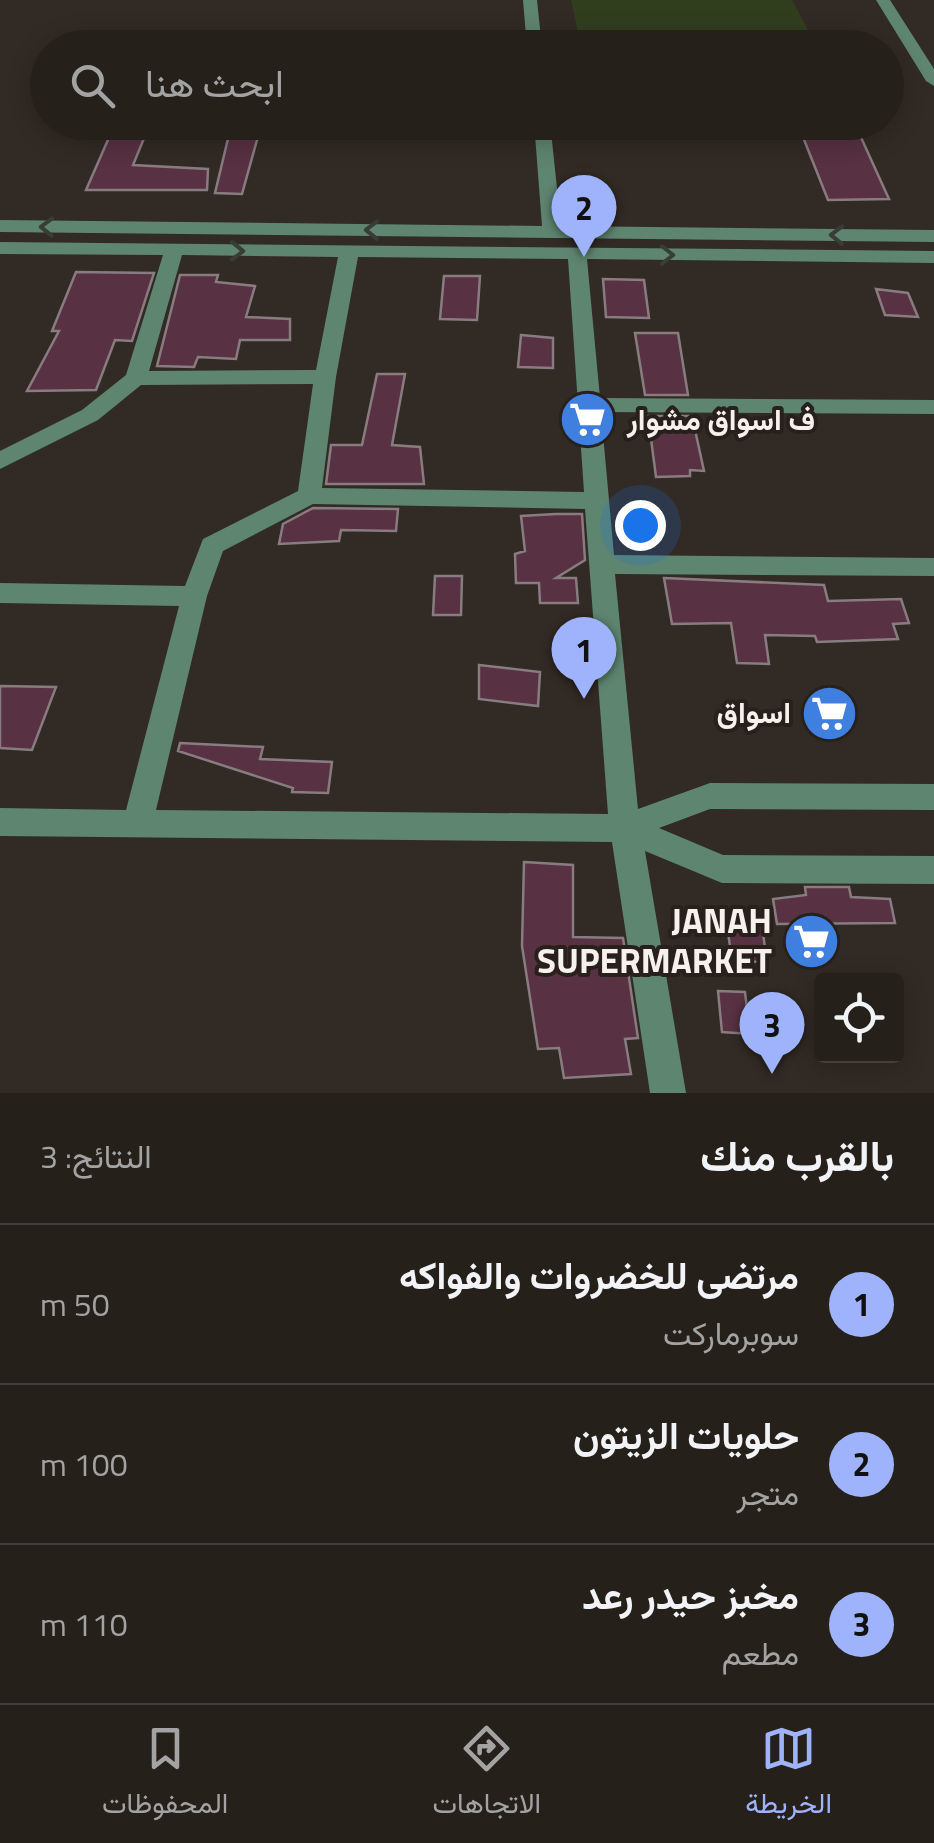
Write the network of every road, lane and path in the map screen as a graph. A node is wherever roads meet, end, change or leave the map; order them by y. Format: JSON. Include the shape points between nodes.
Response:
{"nodes":[{"id":1,"x":530,"y":0,"type":"edge"},
{"id":2,"x":884,"y":0,"type":"edge"},
{"id":3,"x":534,"y":30,"type":"edge"},
{"id":4,"x":903,"y":30,"type":"edge"},
{"id":5,"x":904,"y":32,"type":"edge"},
{"id":6,"x":934,"y":81,"type":"edge"},
{"id":7,"x":544,"y":140,"type":"edge"},
{"id":8,"x":0,"y":226,"type":"edge"},
{"id":9,"x":430,"y":230,"type":"junction"},
{"id":10,"x":496,"y":232,"type":"junction"},
{"id":11,"x":552,"y":232,"type":"junction"},
{"id":12,"x":877,"y":236,"type":"junction"},
{"id":13,"x":934,"y":236,"type":"edge"},
{"id":14,"x":0,"y":248,"type":"edge"},
{"id":15,"x":174,"y":250,"type":"junction"},
{"id":16,"x":349,"y":252,"type":"junction"},
{"id":17,"x":432,"y":253,"type":"junction"},
{"id":18,"x":495,"y":254,"type":"junction"},
{"id":19,"x":577,"y":255,"type":"junction"},
{"id":20,"x":888,"y":256,"type":"junction"},
{"id":21,"x":934,"y":257,"type":"edge"},
{"id":22,"x":325,"y":376,"type":"junction"},
{"id":23,"x":136,"y":378,"type":"junction"},
{"id":24,"x":590,"y":406,"type":"junction"},
{"id":25,"x":934,"y":408,"type":"edge"},
{"id":26,"x":0,"y":461,"type":"edge"},
{"id":27,"x":310,"y":496,"type":"junction"},
{"id":28,"x":598,"y":502,"type":"junction"},
{"id":29,"x":603,"y":564,"type":"junction"},
{"id":30,"x":934,"y":567,"type":"edge"},
{"id":31,"x":0,"y":592,"type":"edge"},
{"id":32,"x":194,"y":596,"type":"junction"},
{"id":33,"x":934,"y":798,"type":"edge"},
{"id":34,"x":0,"y":822,"type":"edge"},
{"id":35,"x":138,"y":823,"type":"junction"},
{"id":36,"x":624,"y":828,"type":"junction"},
{"id":37,"x":934,"y":870,"type":"edge"},
{"id":38,"x":668,"y":1093,"type":"edge"}],
"edges":[{"from":1,"to":3,"type":"street"},
{"from":2,"to":4,"type":"street"},
{"from":5,"to":6,"type":"street"},
{"from":7,"to":11,"type":"street"},
{"from":9,"to":8,"type":"street","one_way":true},
{"from":9,"to":10,"type":"street"},
{"from":9,"to":17,"type":"street","via":[[440,239]]},
{"from":10,"to":11,"type":"street"},
{"from":10,"to":18,"type":"street","via":[[486,242]]},
{"from":12,"to":11,"type":"street","one_way":true},
{"from":12,"to":13,"type":"street"},
{"from":12,"to":20,"type":"street","via":[[892,248]]},
{"from":14,"to":15,"type":"street"},
{"from":15,"to":16,"type":"street","one_way":true},
{"from":15,"to":23,"type":"street"},
{"from":16,"to":17,"type":"street"},
{"from":16,"to":22,"type":"street"},
{"from":17,"to":18,"type":"street"},
{"from":18,"to":19,"type":"street"},
{"from":19,"to":20,"type":"street","one_way":true},
{"from":19,"to":24,"type":"street"},
{"from":20,"to":21,"type":"street"},
{"from":22,"to":23,"type":"street"},
{"from":22,"to":27,"type":"street"},
{"from":23,"to":26,"type":"street","via":[[90,415]]},
{"from":24,"to":25,"type":"street"},
{"from":24,"to":28,"type":"street"},
{"from":27,"to":28,"type":"street"},
{"from":27,"to":32,"type":"street","via":[[219,538]]},
{"from":28,"to":29,"type":"street"},
{"from":29,"to":30,"type":"street"},
{"from":29,"to":36,"type":"street"},
{"from":31,"to":32,"type":"street"},
{"from":32,"to":35,"type":"street"},
{"from":33,"to":36,"type":"street","via":[[710,796]]},
{"from":34,"to":35,"type":"street"},
{"from":35,"to":36,"type":"street"},
{"from":36,"to":37,"type":"street","via":[[722,869]]},
{"from":36,"to":38,"type":"street"}]}
